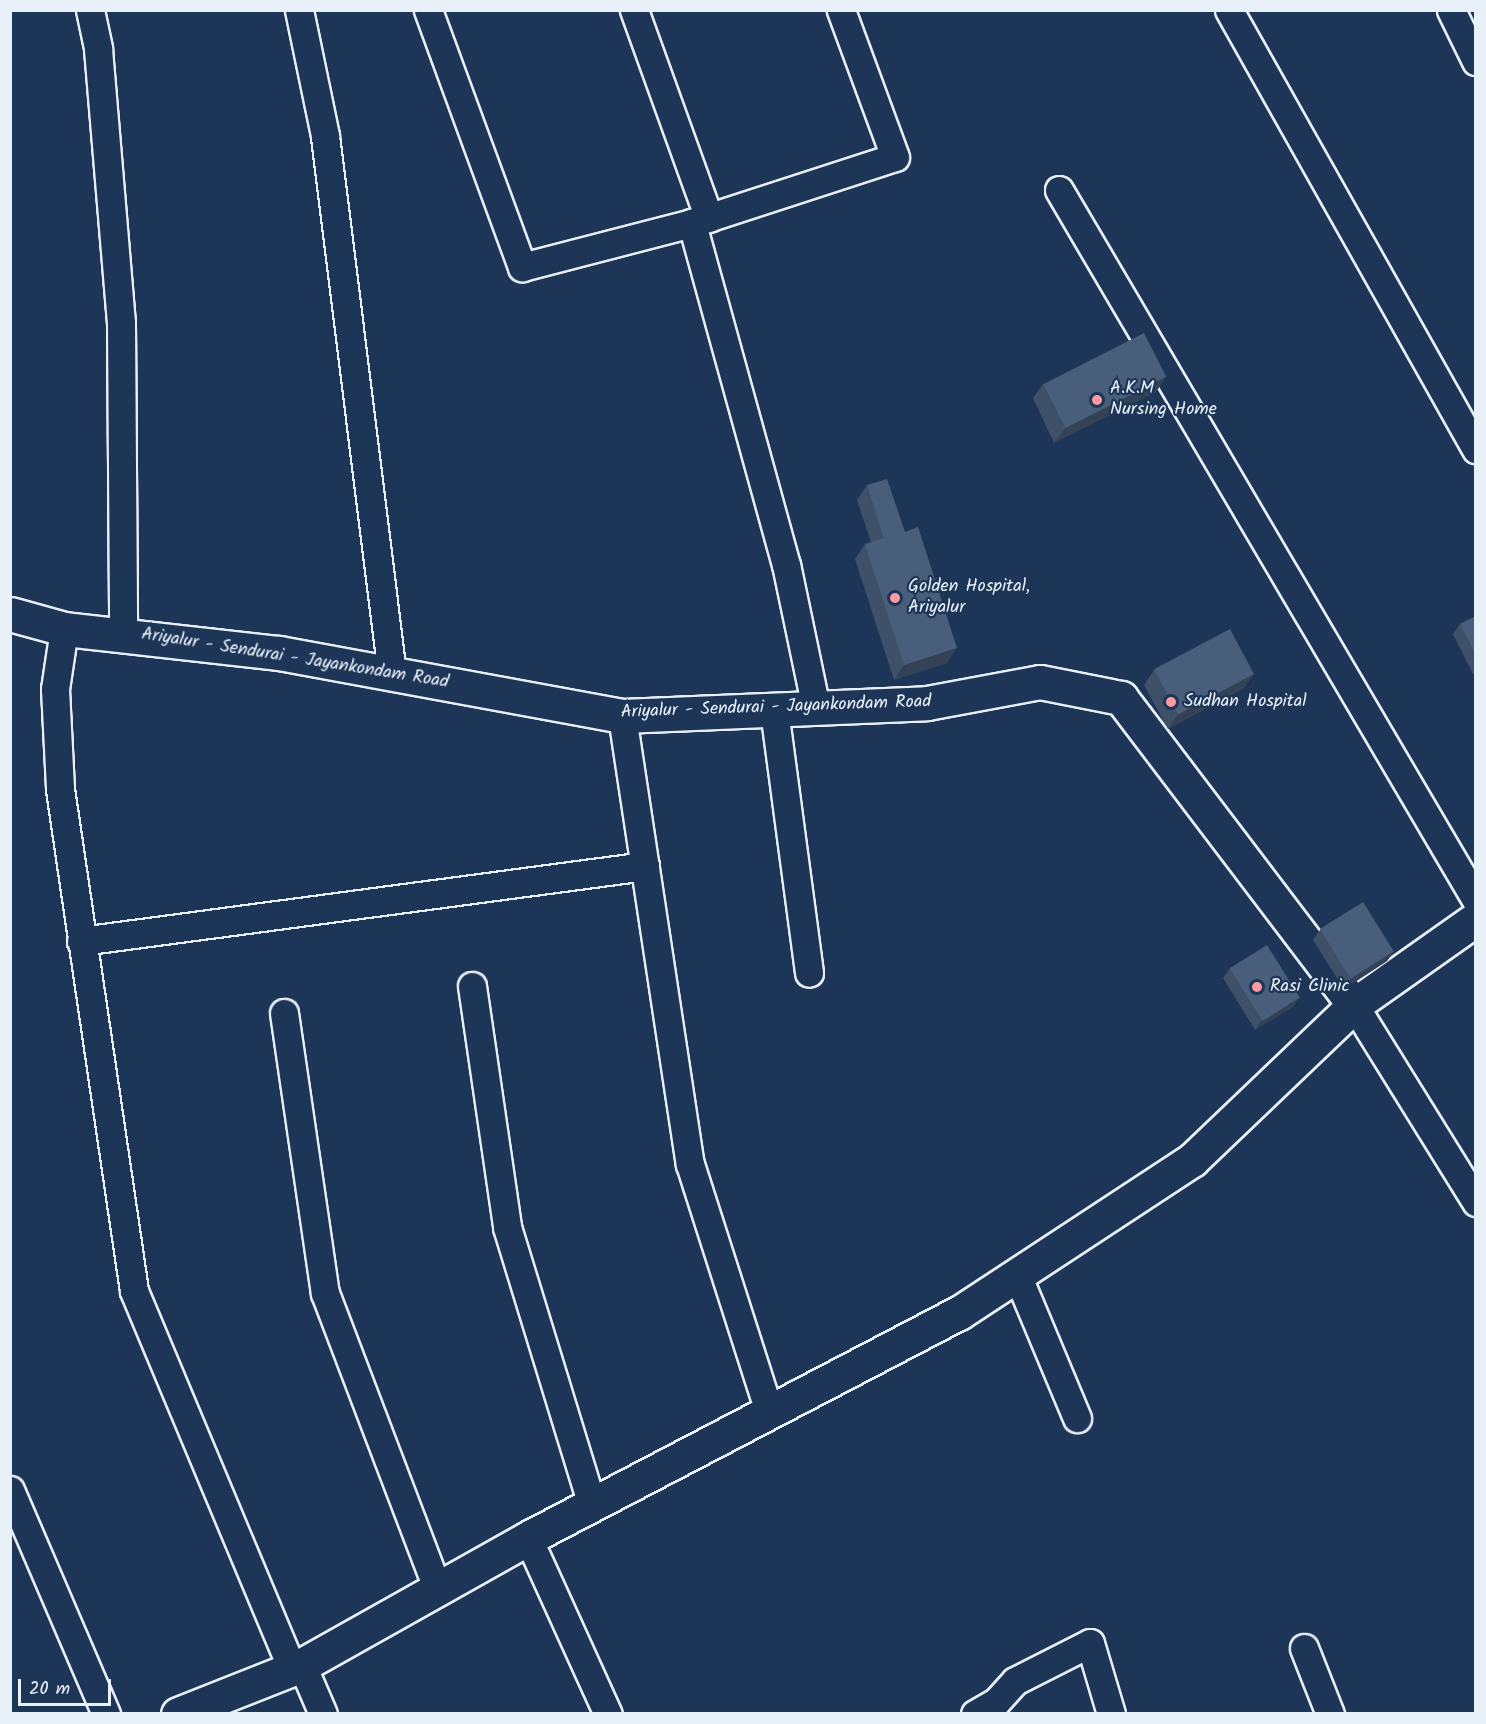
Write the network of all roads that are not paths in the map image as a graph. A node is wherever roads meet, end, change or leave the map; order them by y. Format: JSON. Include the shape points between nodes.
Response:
{"nodes":[{"id":1,"x":90,"y":10,"type":"edge"},
{"id":2,"x":299,"y":10,"type":"edge"},
{"id":3,"x":428,"y":10,"type":"edge"},
{"id":4,"x":634,"y":10,"type":"edge"},
{"id":5,"x":841,"y":10,"type":"edge"},
{"id":6,"x":1229,"y":10,"type":"edge"},
{"id":7,"x":1451,"y":10,"type":"edge"},
{"id":8,"x":1476,"y":62,"type":"edge"},
{"id":9,"x":1059,"y":190,"type":"dead end"},
{"id":10,"x":701,"y":220,"type":"junction"},
{"id":11,"x":1476,"y":449,"type":"edge"},
{"id":12,"x":10,"y":614,"type":"edge"},
{"id":13,"x":64,"y":629,"type":"junction"},
{"id":14,"x":123,"y":631,"type":"junction"},
{"id":15,"x":392,"y":674,"type":"junction"},
{"id":16,"x":816,"y":708,"type":"junction"},
{"id":17,"x":774,"y":710,"type":"junction"},
{"id":18,"x":622,"y":716,"type":"junction"},
{"id":19,"x":645,"y":866,"type":"junction"},
{"id":20,"x":1476,"y":900,"type":"edge"},
{"id":21,"x":1476,"y":919,"type":"edge"},
{"id":22,"x":81,"y":941,"type":"junction"},
{"id":23,"x":809,"y":973,"type":"dead end"},
{"id":24,"x":472,"y":986,"type":"dead end"},
{"id":25,"x":1354,"y":1005,"type":"junction"},
{"id":26,"x":284,"y":1013,"type":"dead end"},
{"id":27,"x":1476,"y":1202,"type":"edge"},
{"id":28,"x":1018,"y":1277,"type":"junction"},
{"id":29,"x":769,"y":1410,"type":"junction"},
{"id":30,"x":1077,"y":1418,"type":"dead end"},
{"id":31,"x":10,"y":1490,"type":"edge"},
{"id":32,"x":592,"y":1505,"type":"junction"},
{"id":33,"x":528,"y":1538,"type":"junction"},
{"id":34,"x":438,"y":1591,"type":"junction"},
{"id":35,"x":1304,"y":1648,"type":"dead end"},
{"id":36,"x":297,"y":1667,"type":"junction"},
{"id":37,"x":106,"y":1713,"type":"edge"},
{"id":38,"x":178,"y":1713,"type":"edge"},
{"id":39,"x":324,"y":1713,"type":"edge"},
{"id":40,"x":608,"y":1713,"type":"edge"},
{"id":41,"x":975,"y":1713,"type":"edge"},
{"id":42,"x":1111,"y":1713,"type":"edge"},
{"id":43,"x":1330,"y":1713,"type":"edge"}],
"edges":[{"from":1,"to":14,"type":"street","via":[[98,50],[121,322]]},
{"from":2,"to":15,"type":"street","via":[[325,136]]},
{"from":3,"to":10,"type":"street","via":[[522,267]]},
{"from":4,"to":10,"type":"street"},
{"from":5,"to":10,"type":"street","via":[[895,157]]},
{"from":6,"to":11,"type":"street"},
{"from":7,"to":8,"type":"street"},
{"from":9,"to":20,"type":"street"},
{"from":10,"to":16,"type":"street","via":[[786,565]]},
{"from":12,"to":13,"type":"main road","name":"Ariyalur - Sendurai - Jayankondam Road"},
{"from":13,"to":14,"type":"main road","name":"Ariyalur - Sendurai - Jayankondam Road"},
{"from":13,"to":22,"type":"street","via":[[55,689],[60,789]]},
{"from":14,"to":15,"type":"main road","name":"Ariyalur - Sendurai - Jayankondam Road"},
{"from":15,"to":18,"type":"main road","name":"Ariyalur - Sendurai - Jayankondam Road"},
{"from":16,"to":17,"type":"main road","name":"Ariyalur - Sendurai - Jayankondam Road"},
{"from":16,"to":25,"type":"main road","name":"Ariyalur - Sendurai - Jayankondam Road","via":[[927,703],[1040,682],[1121,698]]},
{"from":17,"to":18,"type":"main road","name":"Ariyalur - Sendurai - Jayankondam Road"},
{"from":17,"to":23,"type":"street"},
{"from":18,"to":19,"type":"street"},
{"from":19,"to":22,"type":"street"},
{"from":19,"to":29,"type":"street","via":[[690,1164]]},
{"from":21,"to":25,"type":"main road"},
{"from":22,"to":36,"type":"street","via":[[102,1046],[134,1291]]},
{"from":24,"to":32,"type":"street","via":[[507,1227]]},
{"from":25,"to":27,"type":"street"},
{"from":25,"to":28,"type":"main road","via":[[1192,1160]]},
{"from":26,"to":34,"type":"street","via":[[324,1293]]},
{"from":28,"to":29,"type":"main road"},
{"from":28,"to":30,"type":"street"},
{"from":29,"to":32,"type":"main road"},
{"from":31,"to":37,"type":"street"},
{"from":32,"to":33,"type":"main road"},
{"from":33,"to":34,"type":"main road"},
{"from":33,"to":40,"type":"street"},
{"from":34,"to":36,"type":"main road"},
{"from":35,"to":43,"type":"street"},
{"from":36,"to":38,"type":"main road"},
{"from":36,"to":39,"type":"street"},
{"from":41,"to":42,"type":"street","via":[[1015,1681],[1090,1643]]}]}
